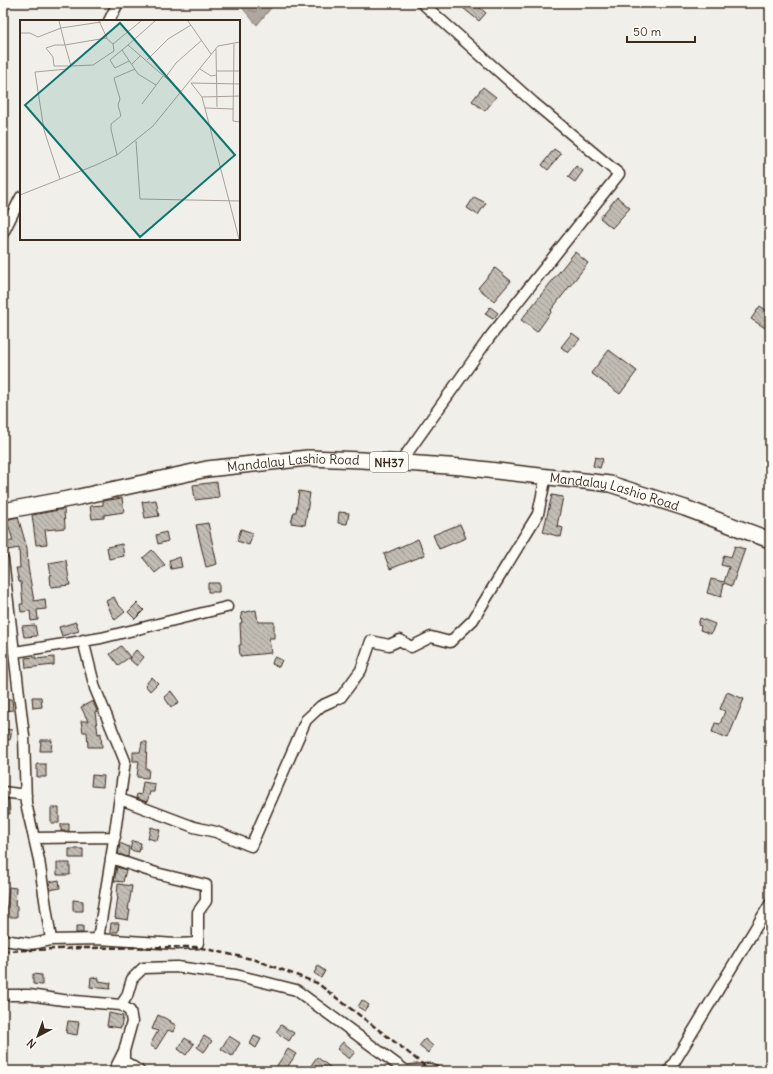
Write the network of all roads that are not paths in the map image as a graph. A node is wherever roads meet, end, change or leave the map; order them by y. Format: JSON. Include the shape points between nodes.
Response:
{"nodes":[{"id":1,"x":118,"y":3,"type":"edge"},
{"id":2,"x":422,"y":3,"type":"edge"},
{"id":3,"x":110,"y":20,"type":"edge"},
{"id":4,"x":20,"y":199,"type":"edge"},
{"id":5,"x":3,"y":233,"type":"edge"},
{"id":6,"x":400,"y":463,"type":"junction"},
{"id":7,"x":546,"y":476,"type":"junction"},
{"id":8,"x":3,"y":510,"type":"edge"},
{"id":9,"x":770,"y":540,"type":"edge"},
{"id":10,"x":3,"y":560,"type":"edge"},
{"id":11,"x":227,"y":607,"type":"dead end"},
{"id":12,"x":8,"y":640,"type":"edge"},
{"id":13,"x":83,"y":640,"type":"junction"},
{"id":14,"x":15,"y":652,"type":"junction"},
{"id":15,"x":3,"y":792,"type":"edge"},
{"id":16,"x":26,"y":795,"type":"junction"},
{"id":17,"x":120,"y":799,"type":"junction"},
{"id":18,"x":115,"y":837,"type":"junction"},
{"id":19,"x":34,"y":838,"type":"junction"},
{"id":20,"x":111,"y":858,"type":"junction"},
{"id":21,"x":770,"y":904,"type":"edge"},
{"id":22,"x":98,"y":939,"type":"junction"},
{"id":23,"x":3,"y":940,"type":"edge"},
{"id":24,"x":52,"y":940,"type":"junction"},
{"id":25,"x":3,"y":995,"type":"edge"},
{"id":26,"x":120,"y":1004,"type":"junction"},
{"id":27,"x":124,"y":1051,"type":"junction"},
{"id":28,"x":114,"y":1071,"type":"edge"},
{"id":29,"x":139,"y":1071,"type":"edge"},
{"id":30,"x":405,"y":1071,"type":"edge"},
{"id":31,"x":434,"y":1071,"type":"edge"},
{"id":32,"x":669,"y":1071,"type":"edge"}],
"edges":[{"from":1,"to":3,"type":"street"},
{"from":2,"to":6,"type":"street","via":[[534,103],[619,174],[489,338]]},
{"from":4,"to":5,"type":"street"},
{"from":6,"to":7,"type":"highway","name":"Mandalay Lashio Road","number":"NH37"},
{"from":6,"to":8,"type":"highway","name":"Mandalay Lashio Road","number":"NH37","via":[[308,458],[207,469],[79,497]]},
{"from":7,"to":9,"type":"highway","name":"Mandalay Lashio Road","number":"NH37","via":[[610,484],[685,508]]},
{"from":7,"to":17,"type":"street","via":[[538,514],[473,620],[450,642],[431,637],[411,648],[400,640],[389,645],[371,641],[361,670],[341,697],[321,706],[306,720],[251,846]]},
{"from":10,"to":12,"type":"street"},
{"from":11,"to":13,"type":"street","via":[[101,638]]},
{"from":12,"to":14,"type":"street"},
{"from":13,"to":14,"type":"street"},
{"from":13,"to":17,"type":"street","via":[[96,688],[125,761]]},
{"from":14,"to":16,"type":"street","via":[[24,736]]},
{"from":15,"to":16,"type":"street"},
{"from":16,"to":19,"type":"street"},
{"from":17,"to":18,"type":"street"},
{"from":18,"to":19,"type":"street"},
{"from":18,"to":20,"type":"street"},
{"from":19,"to":24,"type":"street"},
{"from":20,"to":22,"type":"street"},
{"from":20,"to":22,"type":"street","via":[[156,873],[206,885],[206,901],[198,912],[198,944]]},
{"from":21,"to":32,"type":"street"},
{"from":22,"to":24,"type":"street"},
{"from":23,"to":24,"type":"street","via":[[32,944]]},
{"from":25,"to":26,"type":"street"},
{"from":26,"to":27,"type":"street","via":[[130,1011],[132,1022]]},
{"from":26,"to":30,"type":"street","via":[[127,996],[132,979],[143,968],[177,967],[236,976],[296,990]]},
{"from":27,"to":28,"type":"street"},
{"from":27,"to":29,"type":"street","via":[[124,1061]]},
{"from":30,"to":31,"type":"street"}]}
